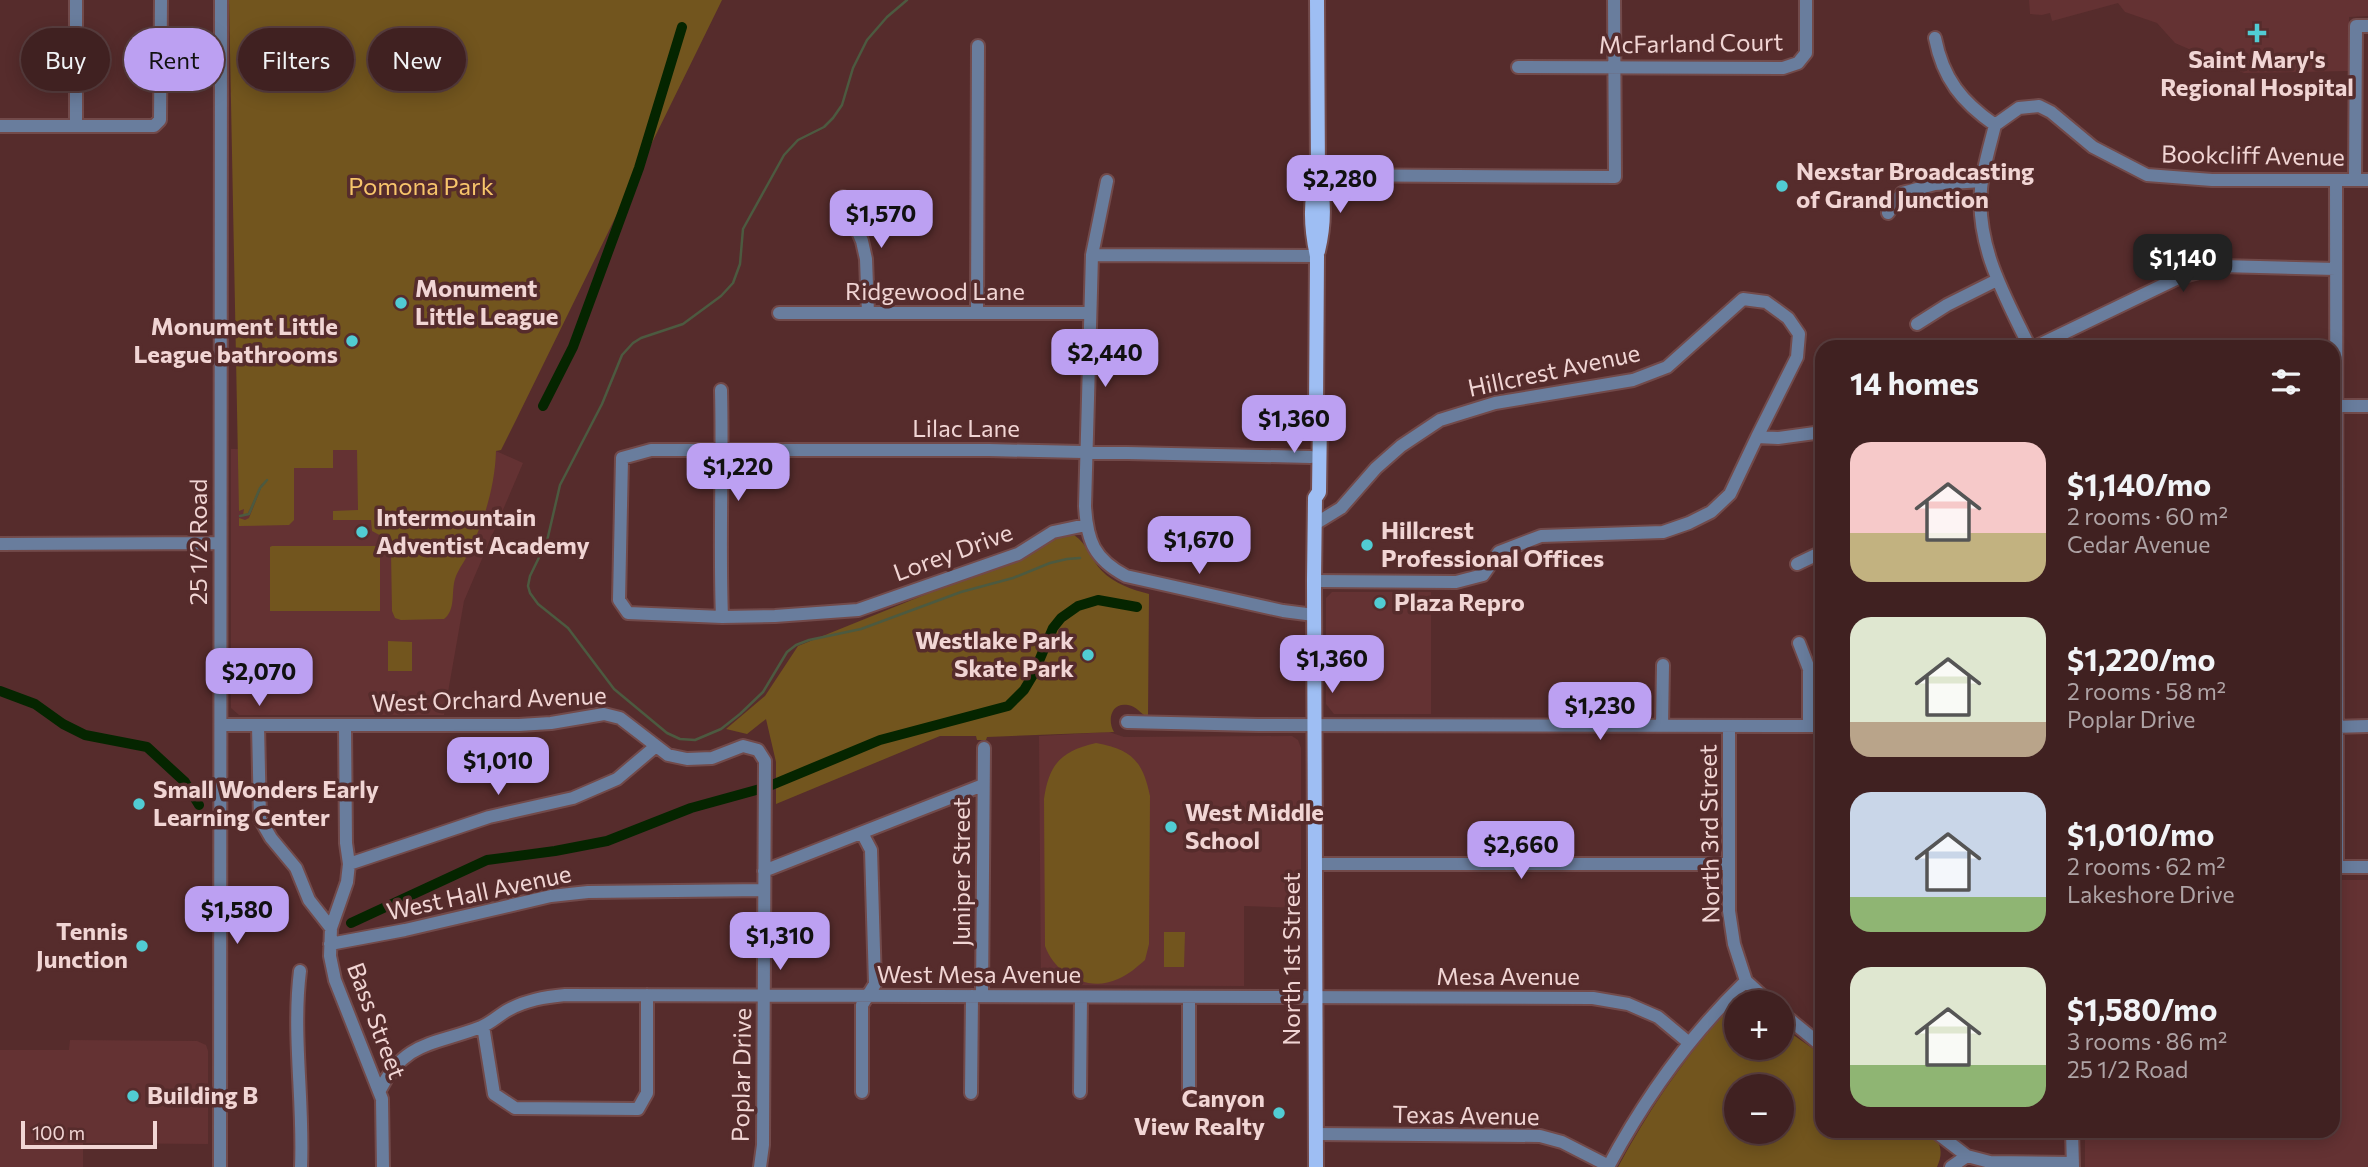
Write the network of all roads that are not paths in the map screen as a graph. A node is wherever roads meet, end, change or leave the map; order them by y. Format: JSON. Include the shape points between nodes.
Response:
{"nodes":[{"id":1,"x":76,"y":0,"type":"edge"},
{"id":2,"x":161,"y":0,"type":"edge"},
{"id":3,"x":221,"y":0,"type":"edge"},
{"id":4,"x":1317,"y":0,"type":"edge"},
{"id":5,"x":1614,"y":0,"type":"edge"},
{"id":6,"x":1806,"y":0,"type":"edge"},
{"id":7,"x":2362,"y":26,"type":"edge"},
{"id":8,"x":1935,"y":38,"type":"dead end"},
{"id":9,"x":978,"y":46,"type":"dead end"},
{"id":10,"x":1517,"y":66,"type":"dead end"},
{"id":11,"x":1616,"y":66,"type":"junction"},
{"id":12,"x":1995,"y":125,"type":"junction"},
{"id":13,"x":0,"y":126,"type":"edge"},
{"id":14,"x":76,"y":126,"type":"junction"},
{"id":15,"x":1318,"y":175,"type":"junction"},
{"id":16,"x":2336,"y":180,"type":"junction"},
{"id":17,"x":2361,"y":180,"type":"edge"},
{"id":18,"x":1107,"y":181,"type":"dead end"},
{"id":19,"x":1982,"y":181,"type":"junction"},
{"id":20,"x":843,"y":197,"type":"dead end"},
{"id":21,"x":1888,"y":213,"type":"dead end"},
{"id":22,"x":1092,"y":255,"type":"junction"},
{"id":23,"x":1317,"y":256,"type":"junction"},
{"id":24,"x":2336,"y":269,"type":"junction"},
{"id":25,"x":1997,"y":280,"type":"junction"},
{"id":26,"x":977,"y":312,"type":"junction"},
{"id":27,"x":779,"y":313,"type":"dead end"},
{"id":28,"x":868,"y":313,"type":"junction"},
{"id":29,"x":1090,"y":313,"type":"junction"},
{"id":30,"x":1917,"y":324,"type":"dead end"},
{"id":31,"x":2026,"y":340,"type":"edge"},
{"id":32,"x":2049,"y":340,"type":"edge"},
{"id":33,"x":2335,"y":340,"type":"edge"},
{"id":34,"x":721,"y":390,"type":"dead end"},
{"id":35,"x":2340,"y":405,"type":"edge"},
{"id":36,"x":2368,"y":406,"type":"edge"},
{"id":37,"x":1316,"y":410,"type":"junction"},
{"id":38,"x":1815,"y":433,"type":"edge"},
{"id":39,"x":1757,"y":437,"type":"junction"},
{"id":40,"x":723,"y":449,"type":"junction"},
{"id":41,"x":1087,"y":452,"type":"junction"},
{"id":42,"x":1311,"y":457,"type":"junction"},
{"id":43,"x":1315,"y":498,"type":"junction"},
{"id":44,"x":1315,"y":524,"type":"junction"},
{"id":45,"x":1086,"y":525,"type":"junction"},
{"id":46,"x":220,"y":543,"type":"junction"},
{"id":47,"x":0,"y":544,"type":"edge"},
{"id":48,"x":1815,"y":556,"type":"edge"},
{"id":49,"x":1797,"y":565,"type":"dead end"},
{"id":50,"x":1314,"y":580,"type":"junction"},
{"id":51,"x":619,"y":600,"type":"joint"},
{"id":52,"x":1314,"y":615,"type":"junction"},
{"id":53,"x":722,"y":617,"type":"junction"},
{"id":54,"x":1799,"y":643,"type":"dead end"},
{"id":55,"x":1663,"y":665,"type":"dead end"},
{"id":56,"x":1127,"y":722,"type":"dead end"},
{"id":57,"x":221,"y":725,"type":"junction"},
{"id":58,"x":258,"y":725,"type":"junction"},
{"id":59,"x":345,"y":725,"type":"junction"},
{"id":60,"x":1314,"y":725,"type":"junction"},
{"id":61,"x":1662,"y":726,"type":"junction"},
{"id":62,"x":1729,"y":726,"type":"junction"},
{"id":63,"x":1815,"y":726,"type":"edge"},
{"id":64,"x":2368,"y":726,"type":"edge"},
{"id":65,"x":2340,"y":727,"type":"edge"},
{"id":66,"x":656,"y":746,"type":"junction"},
{"id":67,"x":984,"y":748,"type":"dead end"},
{"id":68,"x":765,"y":774,"type":"joint"},
{"id":69,"x":983,"y":785,"type":"junction"},
{"id":70,"x":862,"y":833,"type":"junction"},
{"id":71,"x":349,"y":864,"type":"junction"},
{"id":72,"x":1314,"y":864,"type":"junction"},
{"id":73,"x":1728,"y":864,"type":"junction"},
{"id":74,"x":2340,"y":867,"type":"edge"},
{"id":75,"x":2368,"y":867,"type":"edge"},
{"id":76,"x":764,"y":871,"type":"junction"},
{"id":77,"x":764,"y":890,"type":"junction"},
{"id":78,"x":331,"y":928,"type":"junction"},
{"id":79,"x":330,"y":944,"type":"junction"},
{"id":80,"x":300,"y":971,"type":"dead end"},
{"id":81,"x":1746,"y":981,"type":"junction"},
{"id":82,"x":1756,"y":990,"type":"edge"},
{"id":83,"x":647,"y":995,"type":"junction"},
{"id":84,"x":764,"y":995,"type":"junction"},
{"id":85,"x":867,"y":996,"type":"junction"},
{"id":86,"x":977,"y":996,"type":"junction"},
{"id":87,"x":1081,"y":997,"type":"junction"},
{"id":88,"x":1189,"y":997,"type":"junction"},
{"id":89,"x":1315,"y":998,"type":"junction"},
{"id":90,"x":1794,"y":1023,"type":"edge"},
{"id":91,"x":483,"y":1026,"type":"junction"},
{"id":92,"x":1815,"y":1040,"type":"edge"},
{"id":93,"x":1688,"y":1042,"type":"junction"},
{"id":94,"x":380,"y":1090,"type":"junction"},
{"id":95,"x":1189,"y":1091,"type":"dead end"},
{"id":96,"x":862,"y":1092,"type":"dead end"},
{"id":97,"x":1080,"y":1092,"type":"dead end"},
{"id":98,"x":971,"y":1093,"type":"dead end"},
{"id":99,"x":1316,"y":1134,"type":"junction"},
{"id":100,"x":1943,"y":1138,"type":"edge"},
{"id":101,"x":2072,"y":1138,"type":"edge"},
{"id":102,"x":1967,"y":1156,"type":"junction"},
{"id":103,"x":2073,"y":1165,"type":"edge"},
{"id":104,"x":1608,"y":1166,"type":"edge"},
{"id":105,"x":220,"y":1167,"type":"edge"},
{"id":106,"x":301,"y":1167,"type":"edge"},
{"id":107,"x":383,"y":1167,"type":"edge"},
{"id":108,"x":760,"y":1167,"type":"edge"},
{"id":109,"x":1316,"y":1167,"type":"edge"},
{"id":110,"x":1951,"y":1167,"type":"edge"}],
"edges":[{"from":1,"to":14,"type":"street"},
{"from":2,"to":14,"type":"street","via":[[160,120],[154,126]]},
{"from":3,"to":46,"type":"street","name":"25 1/2 Road"},
{"from":4,"to":15,"type":"main road","name":"North 1st Street"},
{"from":5,"to":11,"type":"street"},
{"from":6,"to":11,"type":"street","name":"McFarland Court","via":[[1806,53],[1790,66]]},
{"from":7,"to":17,"type":"street"},
{"from":8,"to":12,"type":"street","via":[[1939,59],[1955,89],[1973,110]]},
{"from":9,"to":26,"type":"street"},
{"from":10,"to":11,"type":"street","name":"McFarland Court"},
{"from":11,"to":15,"type":"street","via":[[1615,177]]},
{"from":12,"to":16,"type":"street","name":"Bookcliff Avenue","via":[[2019,108],[2039,106],[2093,147],[2147,175]]},
{"from":12,"to":19,"type":"street"},
{"from":13,"to":14,"type":"street"},
{"from":15,"to":23,"type":"main road","name":"North 1st Street","via":[[1323,191]]},
{"from":16,"to":17,"type":"street","name":"Bookcliff Avenue"},
{"from":16,"to":24,"type":"street"},
{"from":18,"to":22,"type":"street"},
{"from":19,"to":21,"type":"street","via":[[1935,184],[1902,193]]},
{"from":19,"to":25,"type":"street","via":[[1985,246]]},
{"from":20,"to":28,"type":"street","via":[[866,259]]},
{"from":22,"to":23,"type":"street"},
{"from":22,"to":29,"type":"street"},
{"from":23,"to":37,"type":"main road","name":"North 1st Street"},
{"from":24,"to":32,"type":"street","via":[[2221,266],[2180,277]]},
{"from":24,"to":33,"type":"street"},
{"from":25,"to":30,"type":"street"},
{"from":25,"to":31,"type":"street"},
{"from":26,"to":28,"type":"street","name":"Ridgewood Lane"},
{"from":26,"to":29,"type":"street","name":"Ridgewood Lane"},
{"from":27,"to":28,"type":"street","name":"Ridgewood Lane"},
{"from":29,"to":41,"type":"street"},
{"from":34,"to":40,"type":"street"},
{"from":35,"to":36,"type":"street"},
{"from":37,"to":42,"type":"main road","name":"North 1st Street"},
{"from":37,"to":43,"type":"main road","name":"North 1st Street","via":[[1320,418],[1319,492]]},
{"from":38,"to":39,"type":"street"},
{"from":39,"to":44,"type":"street","name":"Hillcrest Avenue","via":[[1797,357],[1799,334],[1788,318],[1766,302],[1743,299],[1667,367],[1633,380],[1495,403],[1440,420],[1376,468],[1341,509]]},
{"from":39,"to":50,"type":"street","via":[[1730,494],[1711,512],[1676,528],[1541,536],[1499,552],[1483,575],[1456,582]]},
{"from":40,"to":41,"type":"street","name":"Lilac Lane"},
{"from":40,"to":51,"type":"street","name":"Lilac Lane","via":[[651,450],[622,458]]},
{"from":40,"to":53,"type":"street"},
{"from":41,"to":42,"type":"street","name":"Lilac Lane"},
{"from":41,"to":45,"type":"street"},
{"from":42,"to":43,"type":"main road","name":"North 1st Street"},
{"from":43,"to":44,"type":"main road","name":"North 1st Street"},
{"from":44,"to":50,"type":"main road","name":"North 1st Street"},
{"from":45,"to":52,"type":"street","via":[[1096,552],[1126,576]]},
{"from":45,"to":53,"type":"street","name":"Lorey Drive","via":[[1053,532],[1018,554],[858,610]]},
{"from":46,"to":47,"type":"street"},
{"from":46,"to":57,"type":"street","name":"25 1/2 Road"},
{"from":48,"to":49,"type":"street"},
{"from":50,"to":52,"type":"main road","name":"North 1st Street"},
{"from":51,"to":53,"type":"street","name":"Lorey Drive","via":[[628,613]]},
{"from":52,"to":60,"type":"main road","name":"North 1st Street"},
{"from":54,"to":63,"type":"street","via":[[1809,669]]},
{"from":55,"to":61,"type":"street"},
{"from":56,"to":60,"type":"street"},
{"from":57,"to":58,"type":"street","name":"West Orchard Avenue"},
{"from":57,"to":105,"type":"street","name":"25 1/2 Road"},
{"from":58,"to":59,"type":"street","name":"West Orchard Avenue"},
{"from":58,"to":78,"type":"street","via":[[260,819]]},
{"from":59,"to":66,"type":"street","name":"West Orchard Avenue","via":[[519,725],[604,714],[620,718]]},
{"from":59,"to":71,"type":"street","name":"Bass Street"},
{"from":60,"to":61,"type":"street"},
{"from":60,"to":72,"type":"main road","name":"North 1st Street"},
{"from":61,"to":62,"type":"street"},
{"from":62,"to":63,"type":"street"},
{"from":62,"to":73,"type":"street","name":"North 3rd Street"},
{"from":64,"to":65,"type":"street"},
{"from":66,"to":68,"type":"street","name":"West Orchard Avenue","via":[[668,755],[687,759],[712,758],[743,746],[758,750],[765,761]]},
{"from":66,"to":71,"type":"street","via":[[617,779],[573,798],[489,817]]},
{"from":67,"to":69,"type":"street","name":"Juniper Street"},
{"from":68,"to":76,"type":"street","name":"Poplar Drive"},
{"from":69,"to":70,"type":"street"},
{"from":69,"to":86,"type":"street","name":"Juniper Street"},
{"from":70,"to":76,"type":"street"},
{"from":70,"to":85,"type":"street","via":[[871,850],[875,984]]},
{"from":71,"to":78,"type":"street","name":"Bass Street"},
{"from":72,"to":73,"type":"street"},
{"from":72,"to":89,"type":"main road","name":"North 1st Street"},
{"from":73,"to":81,"type":"street","name":"North 3rd Street","via":[[1734,944]]},
{"from":74,"to":75,"type":"street"},
{"from":76,"to":77,"type":"street","name":"Poplar Drive"},
{"from":77,"to":79,"type":"street","name":"West Hall Avenue","via":[[551,896]]},
{"from":77,"to":84,"type":"street","name":"Poplar Drive"},
{"from":78,"to":79,"type":"street","name":"Bass Street"},
{"from":79,"to":94,"type":"street","name":"Bass Street","via":[[335,981]]},
{"from":80,"to":106,"type":"street"},
{"from":81,"to":82,"type":"street"},
{"from":81,"to":93,"type":"street"},
{"from":83,"to":84,"type":"street","name":"West Mesa Avenue"},
{"from":83,"to":91,"type":"street","name":"West Mesa Avenue","via":[[545,997],[507,1010]]},
{"from":83,"to":91,"type":"street","via":[[647,1093],[638,1109],[514,1108],[494,1094]]},
{"from":84,"to":85,"type":"street","name":"West Mesa Avenue"},
{"from":84,"to":108,"type":"street","name":"Poplar Drive"},
{"from":85,"to":86,"type":"street","name":"West Mesa Avenue"},
{"from":85,"to":96,"type":"street","via":[[862,1005]]},
{"from":86,"to":87,"type":"street","name":"West Mesa Avenue"},
{"from":86,"to":98,"type":"street","name":"Juniper Street"},
{"from":87,"to":88,"type":"street","name":"West Mesa Avenue"},
{"from":87,"to":97,"type":"street"},
{"from":88,"to":89,"type":"street","name":"West Mesa Avenue"},
{"from":88,"to":95,"type":"street"},
{"from":89,"to":93,"type":"street","name":"Mesa Avenue","via":[[1592,998],[1628,1004],[1658,1017]]},
{"from":89,"to":99,"type":"main road","name":"North 1st Street"},
{"from":90,"to":92,"type":"street"},
{"from":91,"to":94,"type":"street","name":"West Mesa Avenue","via":[[403,1056]]},
{"from":93,"to":104,"type":"street","via":[[1642,1106]]},
{"from":94,"to":107,"type":"street","name":"Bass Street"},
{"from":99,"to":104,"type":"street","name":"Texas Avenue","via":[[1540,1136]]},
{"from":99,"to":109,"type":"main road","name":"North 1st Street"},
{"from":100,"to":102,"type":"street"},
{"from":101,"to":103,"type":"street"},
{"from":102,"to":103,"type":"street","via":[[1990,1162]]},
{"from":102,"to":110,"type":"street"}]}
